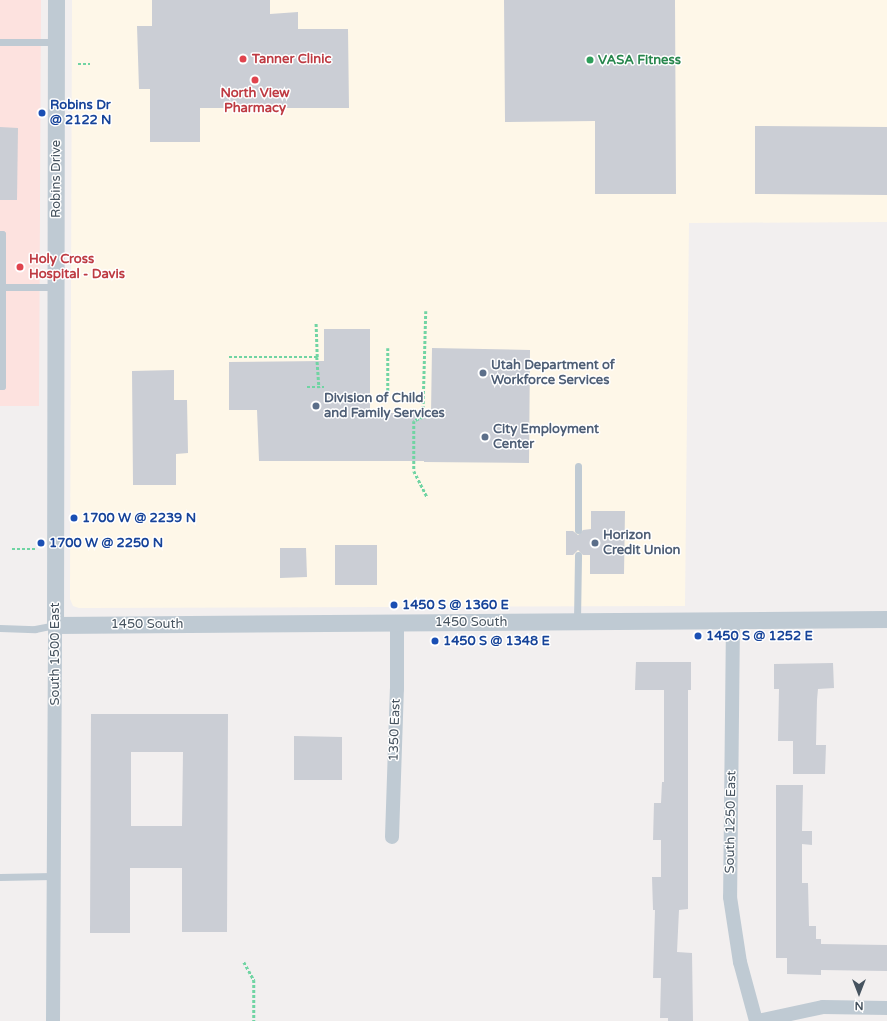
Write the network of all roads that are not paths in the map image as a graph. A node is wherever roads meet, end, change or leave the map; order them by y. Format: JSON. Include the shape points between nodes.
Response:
{"nodes":[{"id":1,"x":56,"y":0,"type":"edge"},
{"id":2,"x":0,"y":42,"type":"edge"},
{"id":3,"x":56,"y":42,"type":"junction"},
{"id":4,"x":0,"y":234,"type":"edge"},
{"id":5,"x":1,"y":287,"type":"edge"},
{"id":6,"x":56,"y":287,"type":"junction"},
{"id":7,"x":0,"y":386,"type":"edge"},
{"id":8,"x":578,"y":466,"type":"dead end"},
{"id":9,"x":578,"y":530,"type":"dead end"},
{"id":10,"x":578,"y":554,"type":"dead end"},
{"id":11,"x":887,"y":619,"type":"edge"},
{"id":12,"x":733,"y":620,"type":"junction"},
{"id":13,"x":578,"y":622,"type":"junction"},
{"id":14,"x":397,"y":623,"type":"junction"},
{"id":15,"x":55,"y":625,"type":"junction"},
{"id":16,"x":0,"y":628,"type":"edge"},
{"id":17,"x":392,"y":837,"type":"dead end"},
{"id":18,"x":53,"y":876,"type":"junction"},
{"id":19,"x":0,"y":877,"type":"edge"},
{"id":20,"x":887,"y":1008,"type":"edge"},
{"id":21,"x":53,"y":1021,"type":"edge"},
{"id":22,"x":757,"y":1021,"type":"edge"}],
"edges":[{"from":1,"to":3,"type":"street","name":"Robins Drive"},
{"from":2,"to":3,"type":"lane"},
{"from":3,"to":6,"type":"street","name":"Robins Drive"},
{"from":4,"to":5,"type":"lane"},
{"from":5,"to":6,"type":"lane"},
{"from":5,"to":7,"type":"lane"},
{"from":6,"to":15,"type":"street","name":"South 1500 East"},
{"from":8,"to":9,"type":"lane"},
{"from":10,"to":13,"type":"lane"},
{"from":11,"to":12,"type":"street","name":"1450 South"},
{"from":12,"to":13,"type":"street","name":"1450 South"},
{"from":12,"to":22,"type":"street","name":"South 1250 East","via":[[730,897],[740,962]]},
{"from":13,"to":14,"type":"street","name":"1450 South"},
{"from":14,"to":15,"type":"street","name":"1450 South"},
{"from":14,"to":17,"type":"street","name":"1350 East"},
{"from":15,"to":16,"type":"lane","via":[[35,629]]},
{"from":15,"to":18,"type":"street","name":"South 1500 East"},
{"from":18,"to":19,"type":"lane"},
{"from":18,"to":21,"type":"street","name":"South 1500 East"},
{"from":20,"to":22,"type":"street","via":[[823,1008]]}]}
